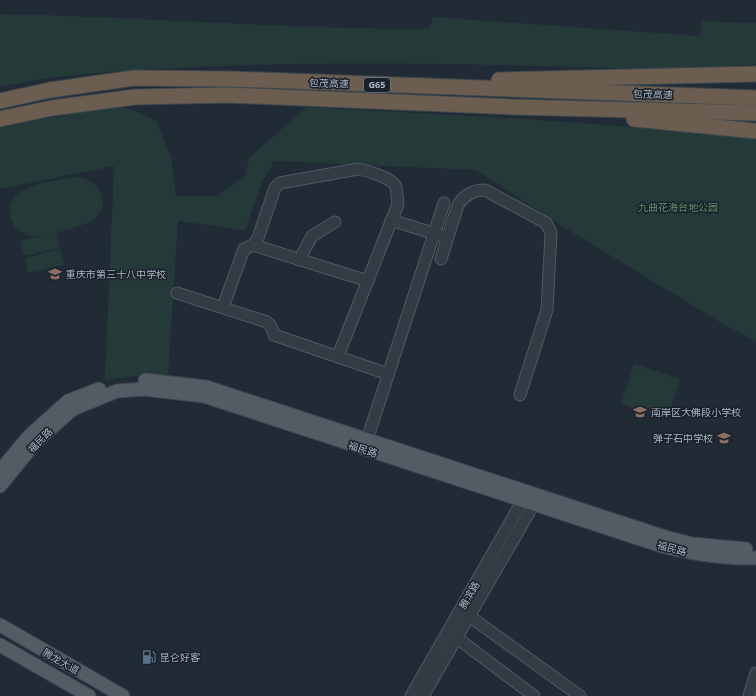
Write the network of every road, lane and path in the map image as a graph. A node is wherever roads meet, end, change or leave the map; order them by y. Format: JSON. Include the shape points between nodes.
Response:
{"nodes":[{"id":1,"x":756,"y":71,"type":"edge"},
{"id":2,"x":756,"y":74,"type":"edge"},
{"id":3,"x":720,"y":75,"type":"junction"},
{"id":4,"x":392,"y":86,"type":"junction"},
{"id":5,"x":50,"y":90,"type":"junction"},
{"id":6,"x":0,"y":93,"type":"edge"},
{"id":7,"x":756,"y":98,"type":"edge"},
{"id":8,"x":0,"y":101,"type":"edge"},
{"id":9,"x":514,"y":107,"type":"junction"},
{"id":10,"x":756,"y":113,"type":"edge"},
{"id":11,"x":0,"y":119,"type":"edge"},
{"id":12,"x":756,"y":132,"type":"edge"},
{"id":13,"x":444,"y":203,"type":"dead end"},
{"id":14,"x":391,"y":220,"type":"junction"},
{"id":15,"x":335,"y":222,"type":"dead end"},
{"id":16,"x":434,"y":234,"type":"junction"},
{"id":17,"x":448,"y":238,"type":"junction"},
{"id":18,"x":253,"y":245,"type":"junction"},
{"id":19,"x":441,"y":259,"type":"dead end"},
{"id":20,"x":299,"y":260,"type":"junction"},
{"id":21,"x":368,"y":281,"type":"junction"},
{"id":22,"x":177,"y":292,"type":"dead end"},
{"id":23,"x":223,"y":308,"type":"junction"},
{"id":24,"x":338,"y":356,"type":"junction"},
{"id":25,"x":388,"y":374,"type":"junction"},
{"id":26,"x":520,"y":395,"type":"dead end"},
{"id":27,"x":366,"y":444,"type":"junction"},
{"id":28,"x":0,"y":471,"type":"edge"},
{"id":29,"x":0,"y":486,"type":"edge"},
{"id":30,"x":531,"y":499,"type":"junction"},
{"id":31,"x":756,"y":549,"type":"edge"},
{"id":32,"x":756,"y":558,"type":"edge"},
{"id":33,"x":469,"y":616,"type":"junction"},
{"id":34,"x":0,"y":625,"type":"edge"},
{"id":35,"x":457,"y":638,"type":"junction"},
{"id":36,"x":0,"y":645,"type":"edge"},
{"id":37,"x":756,"y":673,"type":"edge"},
{"id":38,"x":756,"y":695,"type":"edge"},
{"id":39,"x":89,"y":696,"type":"edge"},
{"id":40,"x":123,"y":696,"type":"edge"},
{"id":41,"x":411,"y":696,"type":"edge"},
{"id":42,"x":423,"y":696,"type":"edge"},
{"id":43,"x":534,"y":696,"type":"edge"},
{"id":44,"x":580,"y":696,"type":"edge"},
{"id":45,"x":749,"y":696,"type":"edge"},
{"id":46,"x":753,"y":696,"type":"edge"}],
"edges":[{"from":1,"to":3,"type":"highway"},
{"from":2,"to":3,"type":"highway"},
{"from":3,"to":4,"type":"highway","via":[[568,77]]},
{"from":4,"to":5,"type":"highway","name":"包茂高速","number":"G65","via":[[134,78]]},
{"from":4,"to":7,"type":"highway","name":"包茂高速","number":"G65"},
{"from":5,"to":6,"type":"street"},
{"from":5,"to":8,"type":"highway","name":"包茂高速","number":"G65"},
{"from":9,"to":10,"type":"highway","name":"包茂高速","number":"G65"},
{"from":9,"to":11,"type":"highway","name":"包茂高速","number":"G65","via":[[228,95],[135,96],[52,108]]},
{"from":9,"to":12,"type":"highway"},
{"from":13,"to":16,"type":"street"},
{"from":14,"to":16,"type":"street"},
{"from":14,"to":18,"type":"street","via":[[398,204],[396,187],[392,181],[368,171],[358,169],[280,183],[275,188],[258,238]]},
{"from":14,"to":21,"type":"street"},
{"from":15,"to":20,"type":"street","via":[[312,236]]},
{"from":16,"to":17,"type":"street"},
{"from":16,"to":25,"type":"street"},
{"from":17,"to":19,"type":"street"},
{"from":17,"to":26,"type":"street","via":[[463,197],[476,190],[485,190],[549,227],[551,233],[547,310]]},
{"from":18,"to":20,"type":"street"},
{"from":18,"to":23,"type":"street","via":[[244,249]]},
{"from":20,"to":21,"type":"street"},
{"from":21,"to":24,"type":"street"},
{"from":22,"to":23,"type":"street"},
{"from":23,"to":24,"type":"street","via":[[267,322],[274,335]]},
{"from":24,"to":25,"type":"street"},
{"from":25,"to":27,"type":"street"},
{"from":27,"to":28,"type":"main road","name":"福民路","via":[[206,387],[144,380],[114,383],[68,401],[29,436]]},
{"from":27,"to":29,"type":"main road","name":"福民路","via":[[204,396],[144,389],[117,391],[73,409],[36,442]]},
{"from":27,"to":30,"type":"main road","name":"福民路"},
{"from":30,"to":31,"type":"main road","name":"福民路","via":[[665,537],[713,546]]},
{"from":30,"to":32,"type":"main road","name":"福民路","via":[[662,546],[720,557]]},
{"from":30,"to":33,"type":"street","name":"腾滨路"},
{"from":30,"to":41,"type":"street","name":"腾滨路"},
{"from":33,"to":35,"type":"street","name":"腾滨路"},
{"from":33,"to":44,"type":"street"},
{"from":34,"to":40,"type":"main road","name":"腾龙大道"},
{"from":35,"to":42,"type":"street","name":"腾滨路"},
{"from":35,"to":43,"type":"street"},
{"from":36,"to":39,"type":"main road","name":"腾龙大道"},
{"from":37,"to":45,"type":"street"},
{"from":38,"to":46,"type":"street"}]}
